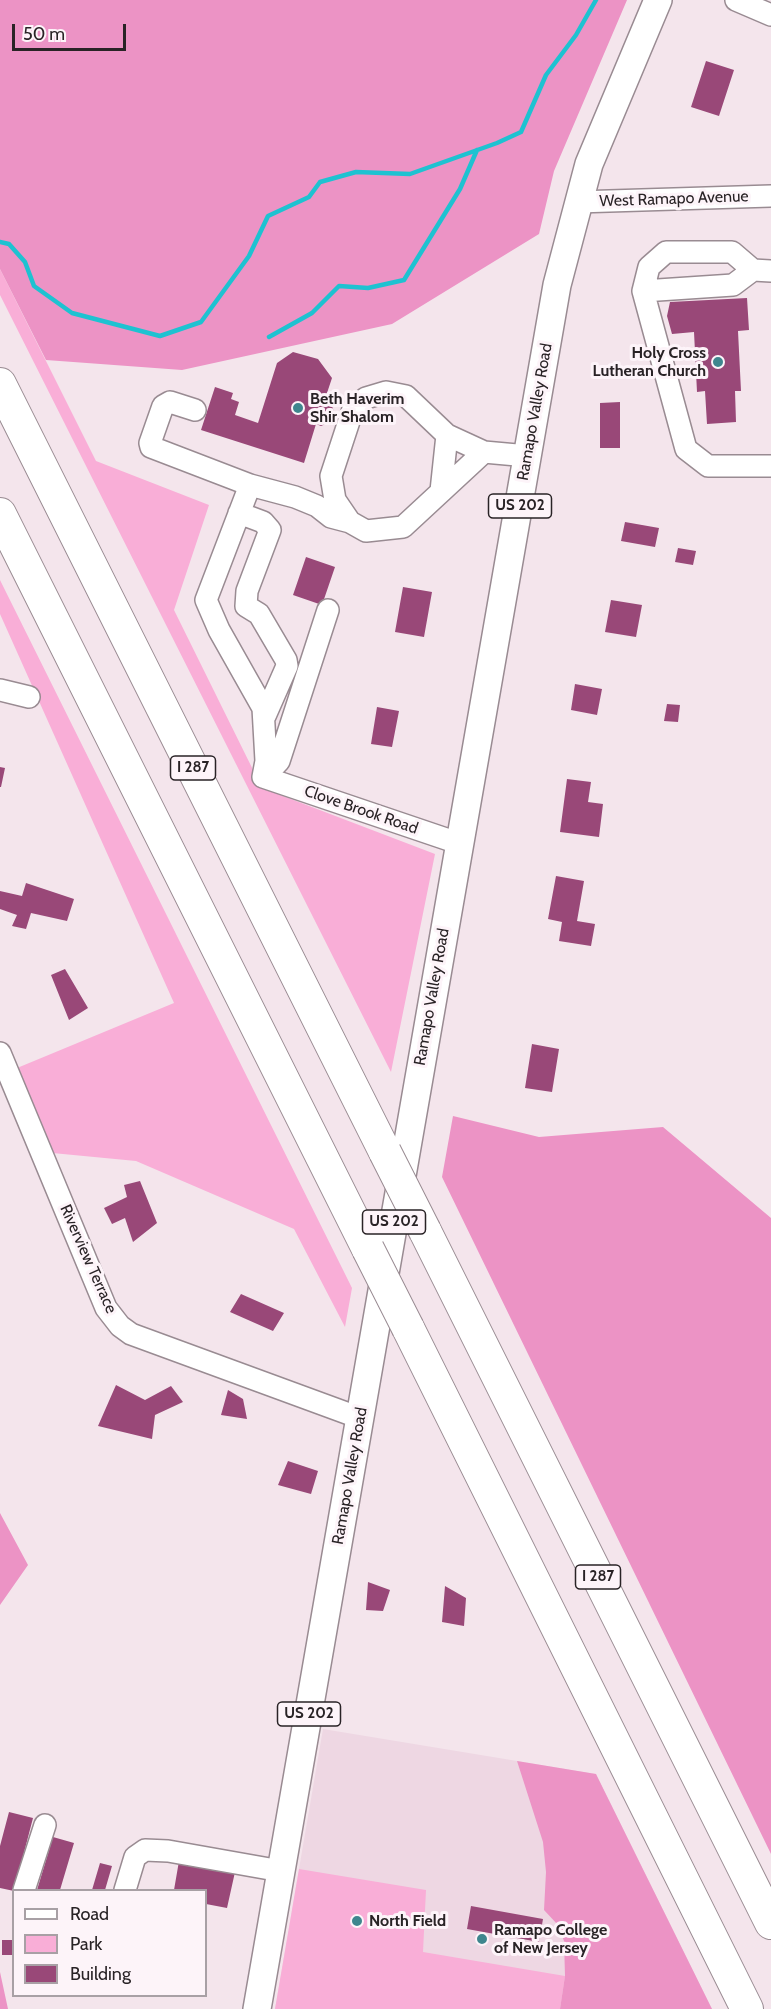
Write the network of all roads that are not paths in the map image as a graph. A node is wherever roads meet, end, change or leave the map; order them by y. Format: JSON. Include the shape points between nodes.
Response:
{"nodes":[{"id":1,"x":658,"y":0,"type":"edge"},
{"id":2,"x":736,"y":0,"type":"edge"},
{"id":3,"x":771,"y":15,"type":"edge"},
{"id":4,"x":771,"y":196,"type":"edge"},
{"id":5,"x":577,"y":202,"type":"junction"},
{"id":6,"x":762,"y":270,"type":"edge"},
{"id":7,"x":643,"y":291,"type":"junction"},
{"id":8,"x":0,"y":384,"type":"edge"},
{"id":9,"x":195,"y":410,"type":"dead end"},
{"id":10,"x":447,"y":435,"type":"junction"},
{"id":11,"x":484,"y":452,"type":"junction"},
{"id":12,"x":528,"y":456,"type":"junction"},
{"id":13,"x":771,"y":466,"type":"edge"},
{"id":14,"x":250,"y":485,"type":"junction"},
{"id":15,"x":441,"y":491,"type":"junction"},
{"id":16,"x":333,"y":492,"type":"junction"},
{"id":17,"x":317,"y":506,"type":"junction"},
{"id":18,"x":239,"y":513,"type":"junction"},
{"id":19,"x":0,"y":514,"type":"edge"},
{"id":20,"x":350,"y":522,"type":"junction"},
{"id":21,"x":246,"y":606,"type":"junction"},
{"id":22,"x":328,"y":610,"type":"dead end"},
{"id":23,"x":219,"y":630,"type":"junction"},
{"id":24,"x":0,"y":690,"type":"edge"},
{"id":25,"x":29,"y":697,"type":"dead end"},
{"id":26,"x":265,"y":716,"type":"junction"},
{"id":27,"x":263,"y":777,"type":"junction"},
{"id":28,"x":458,"y":843,"type":"junction"},
{"id":29,"x":0,"y":1053,"type":"edge"},
{"id":30,"x":360,"y":1418,"type":"junction"},
{"id":31,"x":45,"y":1825,"type":"dead end"},
{"id":32,"x":281,"y":1871,"type":"junction"},
{"id":33,"x":24,"y":1889,"type":"edge"},
{"id":34,"x":125,"y":1889,"type":"edge"},
{"id":35,"x":771,"y":1923,"type":"edge"},
{"id":36,"x":257,"y":2009,"type":"edge"},
{"id":37,"x":747,"y":2009,"type":"edge"}],
"edges":[{"from":1,"to":5,"type":"main road","name":"Ramapo Valley Road","number":"US 202","via":[[589,164]]},
{"from":2,"to":3,"type":"street"},
{"from":4,"to":5,"type":"street","name":"West Ramapo Avenue"},
{"from":5,"to":12,"type":"main road","name":"Ramapo Valley Road","number":"US 202","via":[[557,285]]},
{"from":6,"to":7,"type":"street","via":[[733,285]]},
{"from":6,"to":7,"type":"street","via":[[732,252],[666,252],[649,267]]},
{"from":7,"to":13,"type":"street","via":[[686,449],[708,466]]},
{"from":8,"to":35,"type":"highway","number":"I 287","bridge":true},
{"from":9,"to":14,"type":"street","via":[[170,402],[164,406],[151,447]]},
{"from":10,"to":11,"type":"street"},
{"from":10,"to":15,"type":"street"},
{"from":10,"to":16,"type":"street","via":[[406,396],[386,392],[366,398],[353,409],[332,476]]},
{"from":11,"to":12,"type":"street"},
{"from":11,"to":15,"type":"street"},
{"from":12,"to":28,"type":"main road","name":"Ramapo Valley Road","number":"US 202"},
{"from":14,"to":17,"type":"street"},
{"from":14,"to":18,"type":"street"},
{"from":15,"to":20,"type":"street","via":[[403,527],[366,531]]},
{"from":16,"to":17,"type":"street","via":[[322,496]]},
{"from":16,"to":20,"type":"street","via":[[334,500]]},
{"from":17,"to":20,"type":"street","via":[[331,517]]},
{"from":18,"to":21,"type":"street","via":[[263,522],[270,530],[247,591]]},
{"from":18,"to":23,"type":"street","via":[[206,600]]},
{"from":19,"to":37,"type":"highway","bridge":true},
{"from":21,"to":23,"type":"street"},
{"from":21,"to":26,"type":"street","via":[[259,614],[286,660]]},
{"from":22,"to":27,"type":"street","via":[[279,760]]},
{"from":23,"to":26,"type":"street"},
{"from":24,"to":25,"type":"street"},
{"from":26,"to":27,"type":"street","via":[[267,761]]},
{"from":27,"to":28,"type":"street","name":"Clove Brook Road"},
{"from":28,"to":30,"type":"main road","name":"Ramapo Valley Road","number":"US 202"},
{"from":29,"to":30,"type":"street","name":"Riverview Terrace","via":[[106,1308],[120,1326],[131,1334]]},
{"from":30,"to":32,"type":"main road","name":"Ramapo Valley Road","number":"US 202"},
{"from":31,"to":33,"type":"street"},
{"from":32,"to":34,"type":"street","via":[[146,1850],[135,1857]]},
{"from":32,"to":36,"type":"main road","name":"Ramapo Valley Road","number":"US 202"}]}
